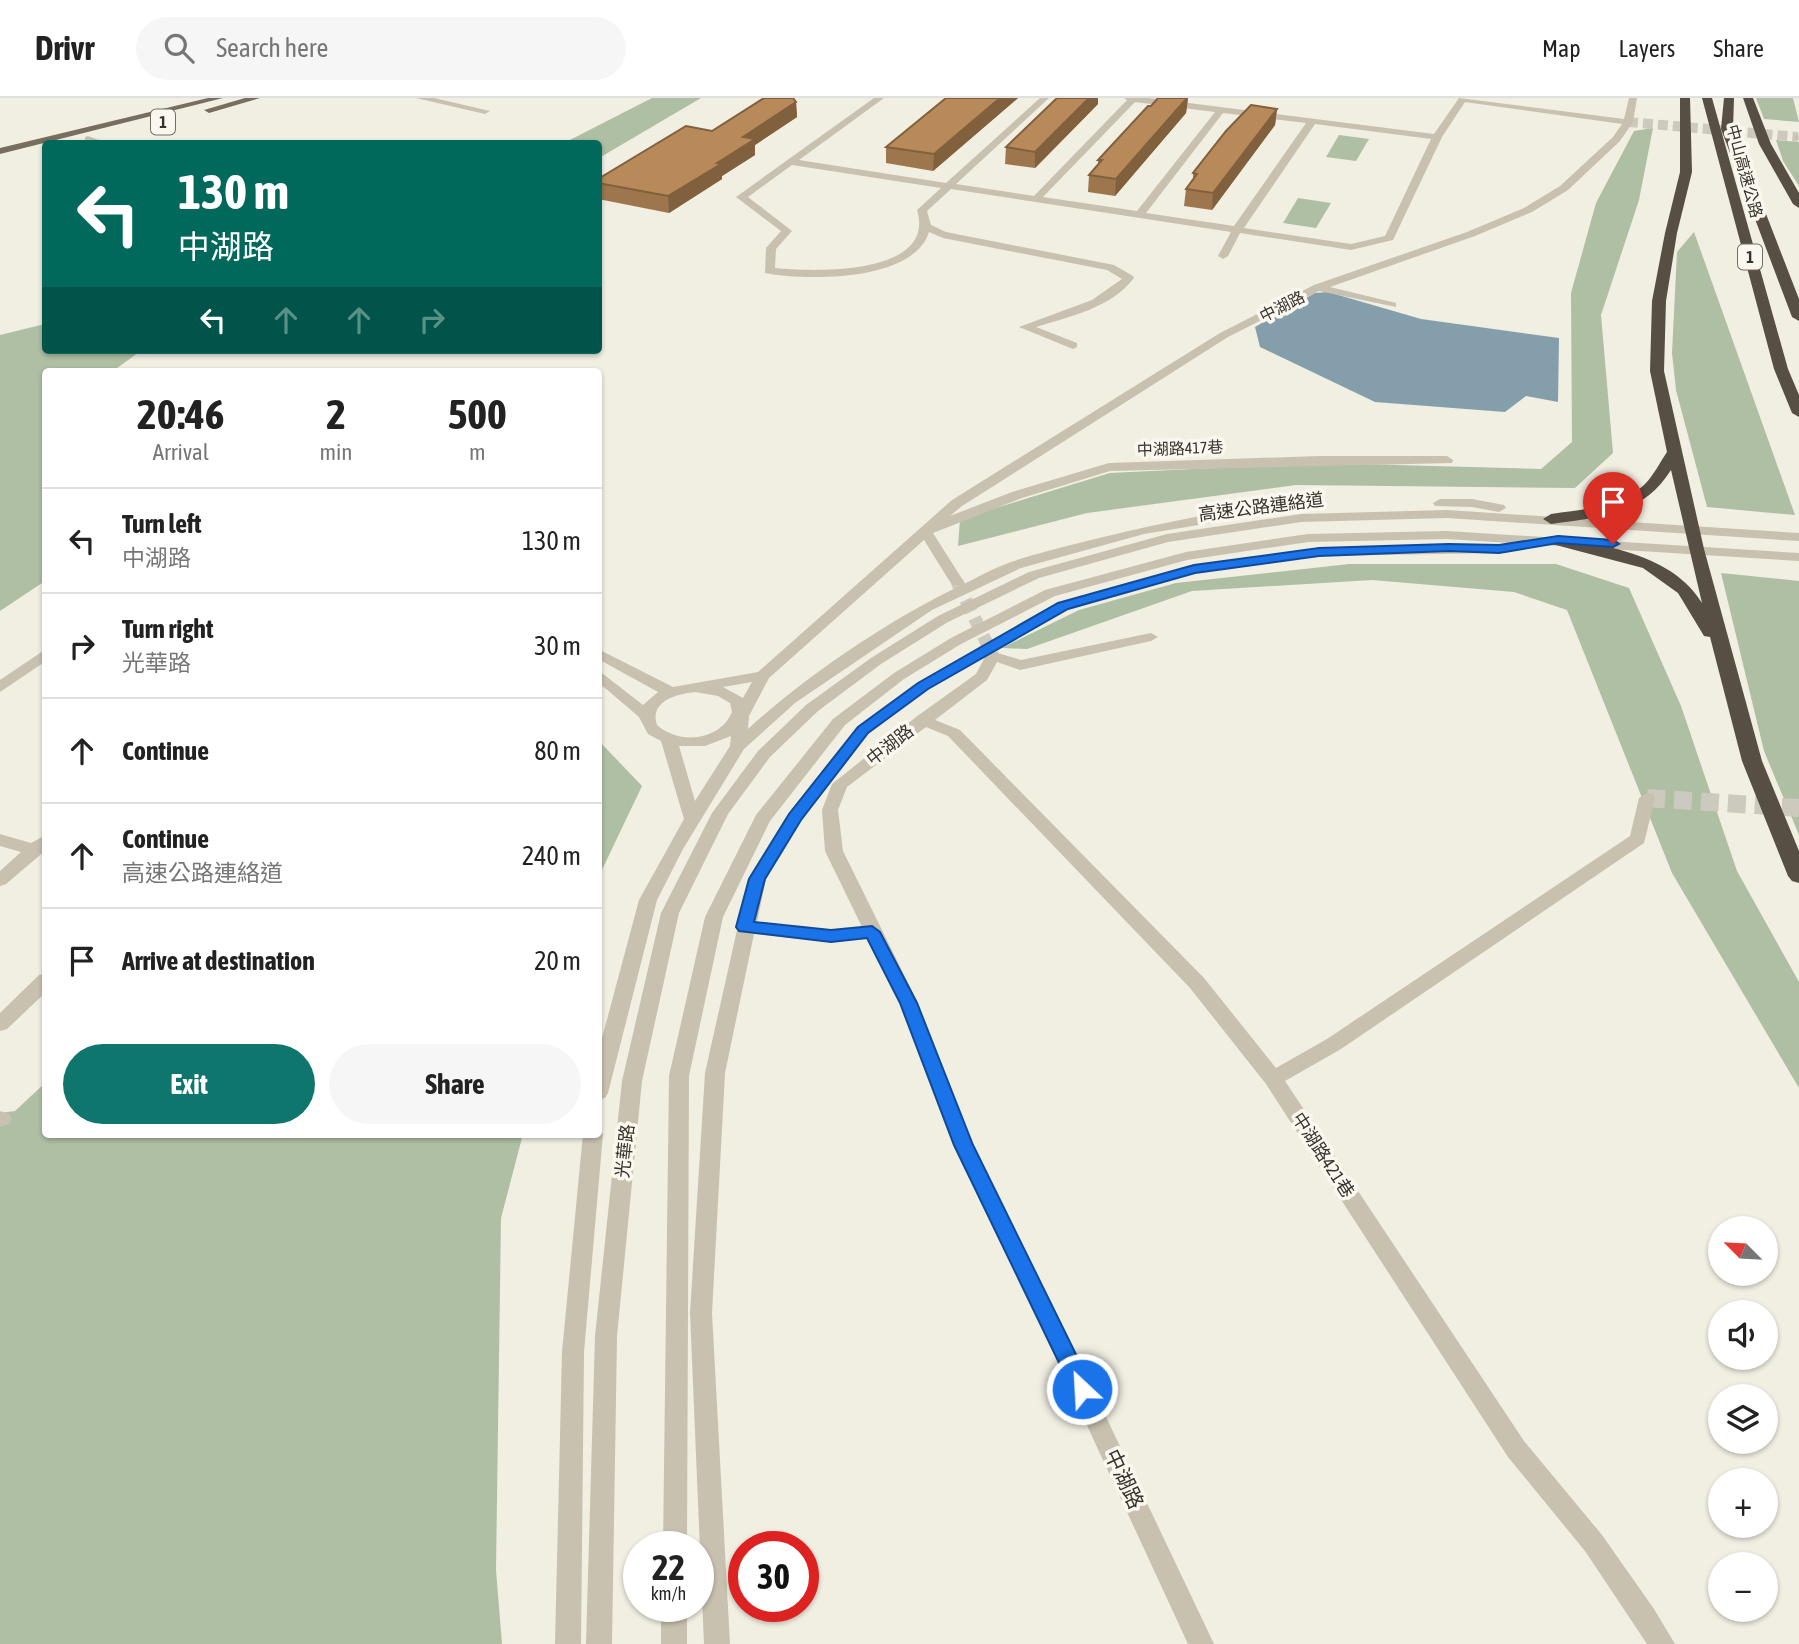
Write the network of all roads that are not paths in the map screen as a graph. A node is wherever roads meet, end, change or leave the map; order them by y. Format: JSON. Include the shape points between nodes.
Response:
{"nodes":[{"id":1,"x":219,"y":98,"type":"edge"},
{"id":2,"x":256,"y":98,"type":"edge"},
{"id":3,"x":420,"y":98,"type":"edge"},
{"id":4,"x":880,"y":98,"type":"edge"},
{"id":5,"x":1045,"y":98,"type":"edge"},
{"id":6,"x":1128,"y":98,"type":"edge"},
{"id":7,"x":1463,"y":98,"type":"edge"},
{"id":8,"x":1633,"y":98,"type":"edge"},
{"id":9,"x":1685,"y":98,"type":"edge"},
{"id":10,"x":1707,"y":98,"type":"edge"},
{"id":11,"x":1730,"y":98,"type":"edge"},
{"id":12,"x":1748,"y":98,"type":"edge"},
{"id":13,"x":1133,"y":99,"type":"edge"},
{"id":14,"x":485,"y":111,"type":"dead end"},
{"id":15,"x":1220,"y":111,"type":"junction"},
{"id":16,"x":1628,"y":122,"type":"junction"},
{"id":17,"x":1311,"y":123,"type":"junction"},
{"id":18,"x":1437,"y":137,"type":"junction"},
{"id":19,"x":88,"y":139,"type":"joint"},
{"id":20,"x":45,"y":140,"type":"edge"},
{"id":21,"x":84,"y":140,"type":"edge"},
{"id":22,"x":42,"y":141,"type":"edge"},
{"id":23,"x":42,"y":150,"type":"edge"},
{"id":24,"x":0,"y":151,"type":"edge"},
{"id":25,"x":0,"y":160,"type":"edge"},
{"id":26,"x":791,"y":162,"type":"junction"},
{"id":27,"x":951,"y":185,"type":"junction"},
{"id":28,"x":1037,"y":198,"type":"junction"},
{"id":29,"x":1799,"y":204,"type":"edge"},
{"id":30,"x":1141,"y":214,"type":"junction"},
{"id":31,"x":926,"y":227,"type":"junction"},
{"id":32,"x":1238,"y":228,"type":"junction"},
{"id":33,"x":1223,"y":256,"type":"dead end"},
{"id":34,"x":1318,"y":288,"type":"junction"},
{"id":35,"x":1392,"y":305,"type":"dead end"},
{"id":36,"x":1799,"y":317,"type":"edge"},
{"id":37,"x":1073,"y":345,"type":"dead end"},
{"id":38,"x":1799,"y":413,"type":"edge"},
{"id":39,"x":1674,"y":453,"type":"junction"},
{"id":40,"x":1447,"y":460,"type":"dead end"},
{"id":41,"x":1550,"y":519,"type":"junction"},
{"id":42,"x":1692,"y":528,"type":"junction"},
{"id":43,"x":925,"y":531,"type":"junction"},
{"id":44,"x":1799,"y":537,"type":"edge"},
{"id":45,"x":1558,"y":540,"type":"junction"},
{"id":46,"x":1696,"y":549,"type":"junction"},
{"id":47,"x":1799,"y":557,"type":"edge"},
{"id":48,"x":957,"y":582,"type":"tunnel mouth"},
{"id":49,"x":1151,"y":637,"type":"dead end"},
{"id":50,"x":1722,"y":652,"type":"junction"},
{"id":51,"x":602,"y":655,"type":"edge"},
{"id":52,"x":42,"y":656,"type":"edge"},
{"id":53,"x":763,"y":676,"type":"junction"},
{"id":54,"x":602,"y":677,"type":"edge"},
{"id":55,"x":0,"y":687,"type":"edge"},
{"id":56,"x":695,"y":687,"type":"junction"},
{"id":57,"x":671,"y":692,"type":"junction"},
{"id":58,"x":812,"y":708,"type":"joint"},
{"id":59,"x":647,"y":716,"type":"junction"},
{"id":60,"x":741,"y":716,"type":"junction"},
{"id":61,"x":922,"y":720,"type":"junction"},
{"id":62,"x":669,"y":740,"type":"junction"},
{"id":63,"x":738,"y":746,"type":"junction"},
{"id":64,"x":1647,"y":798,"type":"dead end"},
{"id":65,"x":692,"y":818,"type":"junction"},
{"id":66,"x":0,"y":840,"type":"edge"},
{"id":67,"x":40,"y":845,"type":"edge"},
{"id":68,"x":1799,"y":876,"type":"edge"},
{"id":69,"x":0,"y":880,"type":"edge"},
{"id":70,"x":744,"y":927,"type":"junction"},
{"id":71,"x":872,"y":932,"type":"junction"},
{"id":72,"x":42,"y":984,"type":"edge"},
{"id":73,"x":0,"y":1024,"type":"edge"},
{"id":74,"x":602,"y":1078,"type":"edge"},
{"id":75,"x":1273,"y":1079,"type":"junction"},
{"id":76,"x":593,"y":1138,"type":"edge"},
{"id":77,"x":675,"y":1531,"type":"edge"},
{"id":78,"x":674,"y":1622,"type":"edge"},
{"id":79,"x":568,"y":1644,"type":"edge"},
{"id":80,"x":599,"y":1644,"type":"edge"},
{"id":81,"x":674,"y":1644,"type":"edge"},
{"id":82,"x":717,"y":1644,"type":"edge"},
{"id":83,"x":1201,"y":1644,"type":"edge"},
{"id":84,"x":1662,"y":1644,"type":"edge"}],
"edges":[{"from":1,"to":20,"type":"main road","number":"1"},
{"from":2,"to":19,"type":"main road","number":"1"},
{"from":3,"to":14,"type":"street"},
{"from":4,"to":26,"type":"street"},
{"from":5,"to":27,"type":"street"},
{"from":6,"to":13,"type":"street"},
{"from":7,"to":16,"type":"street"},
{"from":7,"to":18,"type":"street"},
{"from":8,"to":16,"type":"street","name":"中湖路"},
{"from":9,"to":39,"type":"highway","via":[[1686,172],[1658,301],[1657,371]]},
{"from":10,"to":38,"type":"highway","name":"中山高速公路","number":"1","via":[[1781,369]]},
{"from":11,"to":36,"type":"highway","name":"中山高速公路","number":"1","via":[[1727,129]]},
{"from":12,"to":29,"type":"highway","via":[[1765,144]]},
{"from":13,"to":15,"type":"street"},
{"from":13,"to":28,"type":"street"},
{"from":15,"to":17,"type":"street"},
{"from":15,"to":30,"type":"street"},
{"from":16,"to":34,"type":"street","name":"中湖路","via":[[1594,162],[1528,210]]},
{"from":17,"to":18,"type":"street"},
{"from":17,"to":32,"type":"street"},
{"from":18,"to":32,"type":"street","via":[[1388,238],[1351,247]]},
{"from":19,"to":21,"type":"main road","number":"1"},
{"from":22,"to":24,"type":"main road","number":"1"},
{"from":23,"to":25,"type":"main road"},
{"from":26,"to":27,"type":"street"},
{"from":26,"to":31,"type":"street","via":[[741,197],[787,231],[771,248],[769,271],[816,275],[868,270],[918,244]]},
{"from":27,"to":28,"type":"street"},
{"from":27,"to":31,"type":"street","via":[[922,210]]},
{"from":28,"to":30,"type":"street"},
{"from":30,"to":32,"type":"street"},
{"from":31,"to":37,"type":"street","via":[[1110,267],[1129,278],[1121,289],[1079,309],[1025,327]]},
{"from":32,"to":33,"type":"street"},
{"from":34,"to":35,"type":"street"},
{"from":34,"to":43,"type":"street","name":"中湖路","via":[[1224,335],[957,503]]},
{"from":39,"to":41,"type":"highway","via":[[1649,489],[1630,500]]},
{"from":39,"to":42,"type":"highway"},
{"from":40,"to":43,"type":"street","name":"中湖路417巷","via":[[1109,467],[1017,495]]},
{"from":41,"to":42,"type":"street","name":"高速公路連絡道"},
{"from":41,"to":58,"type":"street","name":"高速公路連絡道","via":[[1447,514],[1301,518],[1167,538],[1034,575],[954,613],[876,660]]},
{"from":41,"to":63,"type":"street","via":[[1472,503],[1285,507],[1143,530],[1016,565],[927,607],[789,700]]},
{"from":42,"to":44,"type":"street","name":"高速公路連絡道"},
{"from":42,"to":46,"type":"highway"},
{"from":43,"to":48,"type":"street"},
{"from":43,"to":53,"type":"street","name":"中湖路"},
{"from":45,"to":46,"type":"street","name":"高速公路連絡道"},
{"from":45,"to":50,"type":"highway","via":[[1649,564],[1685,590]]},
{"from":45,"to":70,"type":"street","via":[[1499,549],[1319,552],[1194,569],[1063,606],[923,686],[863,730],[795,817],[757,879]]},
{"from":45,"to":77,"type":"street","name":"高速公路連絡道","via":[[1447,535],[1308,537],[1186,556],[1050,593],[956,641],[899,676],[839,722],[762,819],[714,917],[679,1076]]},
{"from":46,"to":47,"type":"street","name":"高速公路連絡道"},
{"from":46,"to":50,"type":"highway"},
{"from":49,"to":61,"type":"street","name":"中湖路","via":[[1020,665],[993,656],[982,677]]},
{"from":50,"to":68,"type":"highway","via":[[1752,761]]},
{"from":51,"to":57,"type":"street"},
{"from":52,"to":55,"type":"street"},
{"from":53,"to":56,"type":"street"},
{"from":53,"to":60,"type":"street"},
{"from":54,"to":59,"type":"street"},
{"from":56,"to":57,"type":"street"},
{"from":56,"to":60,"type":"street","via":[[734,698],[741,706]]},
{"from":57,"to":59,"type":"street","via":[[658,698]]},
{"from":58,"to":80,"type":"street","name":"光華路","via":[[764,754],[720,813],[670,913],[635,1068],[606,1336]]},
{"from":59,"to":62,"type":"street","via":[[656,734]]},
{"from":60,"to":62,"type":"street","via":[[737,725],[715,739]]},
{"from":60,"to":63,"type":"street"},
{"from":61,"to":71,"type":"street","name":"中湖路","via":[[840,784],[830,810],[834,851]]},
{"from":61,"to":75,"type":"street","name":"中湖路421巷","via":[[954,733],[1197,983]]},
{"from":62,"to":65,"type":"street"},
{"from":63,"to":65,"type":"street"},
{"from":64,"to":75,"type":"street","via":[[1638,839],[1334,1044]]},
{"from":65,"to":74,"type":"street","via":[[648,900]]},
{"from":66,"to":67,"type":"street"},
{"from":67,"to":69,"type":"street"},
{"from":70,"to":71,"type":"street","via":[[831,936]]},
{"from":70,"to":82,"type":"street","via":[[715,1073],[701,1313]]},
{"from":71,"to":83,"type":"street","name":"中湖路","via":[[909,1003],[963,1145]]},
{"from":72,"to":73,"type":"street"},
{"from":75,"to":84,"type":"street","name":"中湖路421巷","via":[[1516,1449],[1568,1507]]},
{"from":76,"to":79,"type":"street","name":"光華路","via":[[573,1352]]},
{"from":78,"to":81,"type":"street"}]}
